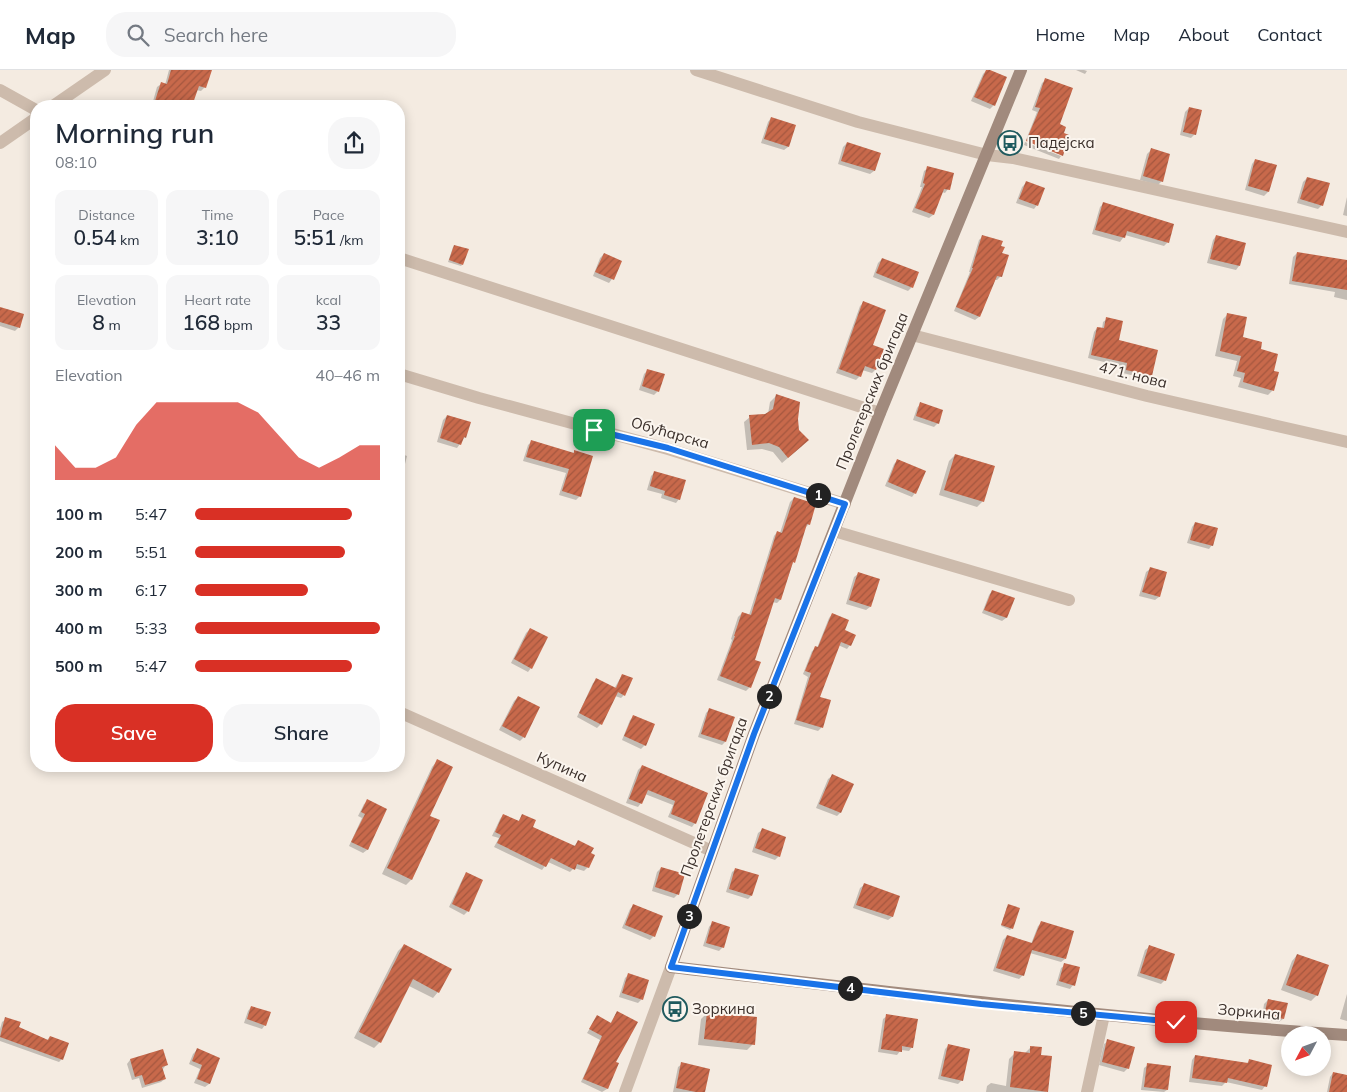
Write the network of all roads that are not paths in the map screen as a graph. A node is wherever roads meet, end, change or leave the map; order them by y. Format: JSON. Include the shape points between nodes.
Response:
{"nodes":[{"id":1,"x":105,"y":70,"type":"edge"},
{"id":2,"x":696,"y":70,"type":"edge"},
{"id":3,"x":1021,"y":70,"type":"edge"},
{"id":4,"x":0,"y":90,"type":"edge"},
{"id":5,"x":62,"y":100,"type":"edge"},
{"id":6,"x":30,"y":107,"type":"edge"},
{"id":7,"x":30,"y":122,"type":"edge"},
{"id":8,"x":0,"y":143,"type":"edge"},
{"id":9,"x":987,"y":155,"type":"junction"},
{"id":10,"x":1347,"y":232,"type":"edge"},
{"id":11,"x":405,"y":260,"type":"edge"},
{"id":12,"x":912,"y":335,"type":"junction"},
{"id":13,"x":405,"y":376,"type":"edge"},
{"id":14,"x":880,"y":413,"type":"junction"},
{"id":15,"x":1347,"y":442,"type":"edge"},
{"id":16,"x":845,"y":504,"type":"junction"},
{"id":17,"x":834,"y":531,"type":"junction"},
{"id":18,"x":1069,"y":600,"type":"dead end"},
{"id":19,"x":405,"y":715,"type":"edge"},
{"id":20,"x":712,"y":851,"type":"junction"},
{"id":21,"x":671,"y":967,"type":"junction"},
{"id":22,"x":1104,"y":1015,"type":"junction"},
{"id":23,"x":1347,"y":1036,"type":"edge"},
{"id":24,"x":625,"y":1092,"type":"edge"},
{"id":25,"x":1087,"y":1092,"type":"edge"}],
"edges":[{"from":1,"to":5,"type":"street"},
{"from":2,"to":9,"type":"street","via":[[858,122]]},
{"from":3,"to":9,"type":"street","name":"Пролетерских бригада"},
{"from":4,"to":6,"type":"street"},
{"from":7,"to":8,"type":"street"},
{"from":9,"to":10,"type":"street","via":[[1013,158]]},
{"from":9,"to":12,"type":"street","name":"Пролетерских бригада"},
{"from":11,"to":14,"type":"street"},
{"from":12,"to":14,"type":"street","name":"Пролетерских бригада"},
{"from":12,"to":15,"type":"street","name":"471. нова","via":[[1148,396]]},
{"from":13,"to":16,"type":"street","name":"Обућарска","via":[[668,448]]},
{"from":14,"to":16,"type":"street","name":"Пролетерских бригада"},
{"from":16,"to":17,"type":"street","name":"Пролетерских бригада"},
{"from":17,"to":18,"type":"street"},
{"from":17,"to":20,"type":"street","name":"Пролетерских бригада"},
{"from":19,"to":20,"type":"street","name":"Купина"},
{"from":20,"to":21,"type":"street","name":"Пролетерских бригада"},
{"from":21,"to":22,"type":"street","name":"Зоркина","via":[[981,1004]]},
{"from":21,"to":24,"type":"street","name":"Пролетерских бригада"},
{"from":22,"to":23,"type":"street","name":"Зоркина"},
{"from":22,"to":25,"type":"street"}]}
